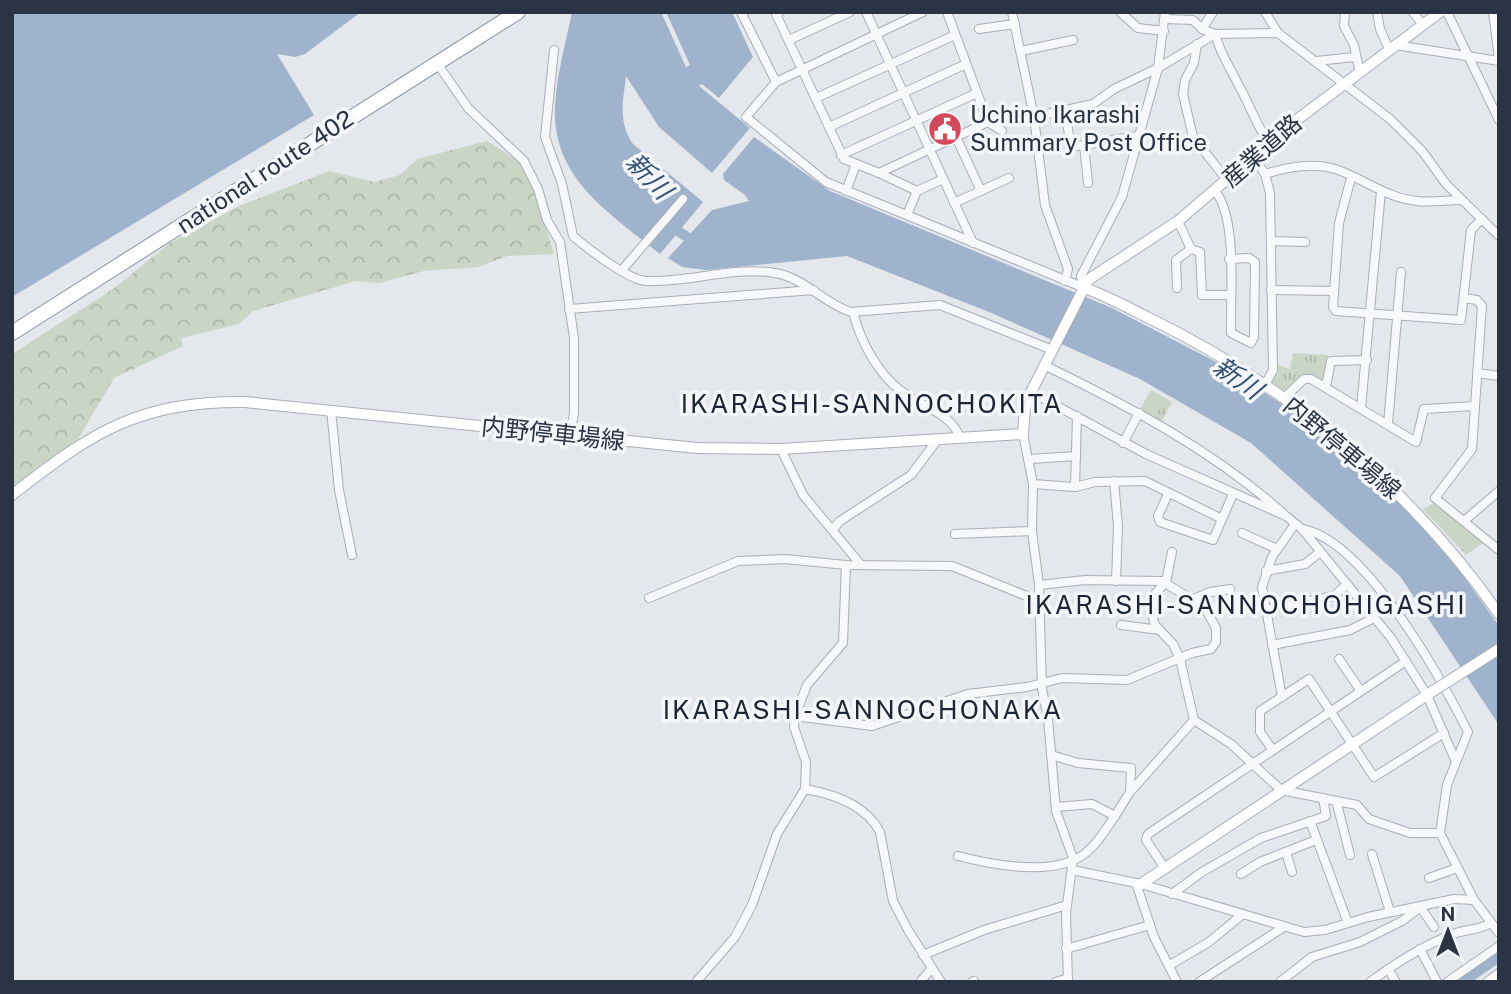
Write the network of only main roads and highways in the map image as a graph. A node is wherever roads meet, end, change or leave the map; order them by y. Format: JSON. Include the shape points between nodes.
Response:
{"nodes":[{"id":1,"x":518,"y":12,"type":"edge"},
{"id":2,"x":1440,"y":12,"type":"edge"},
{"id":3,"x":1080,"y":289,"type":"junction"},
{"id":4,"x":12,"y":333,"type":"edge"},
{"id":5,"x":12,"y":495,"type":"edge"},
{"id":6,"x":1499,"y":614,"type":"edge"},
{"id":7,"x":1499,"y":649,"type":"edge"},
{"id":8,"x":1139,"y":884,"type":"road end"}],
"edges":[{"from":1,"to":4,"type":"highway","name":"national route 402"},
{"from":2,"to":3,"type":"main road","name":"産業道路","via":[[1269,143],[1178,221]]},
{"from":3,"to":5,"type":"main road","name":"内野停車場線","via":[[1031,392],[1023,434],[781,449],[697,448],[235,402],[156,410],[96,433]]},
{"from":3,"to":6,"type":"main road","name":"内野停車場線","via":[[1184,335],[1284,398],[1408,504]]},
{"from":7,"to":8,"type":"main road","bridge":true}]}
